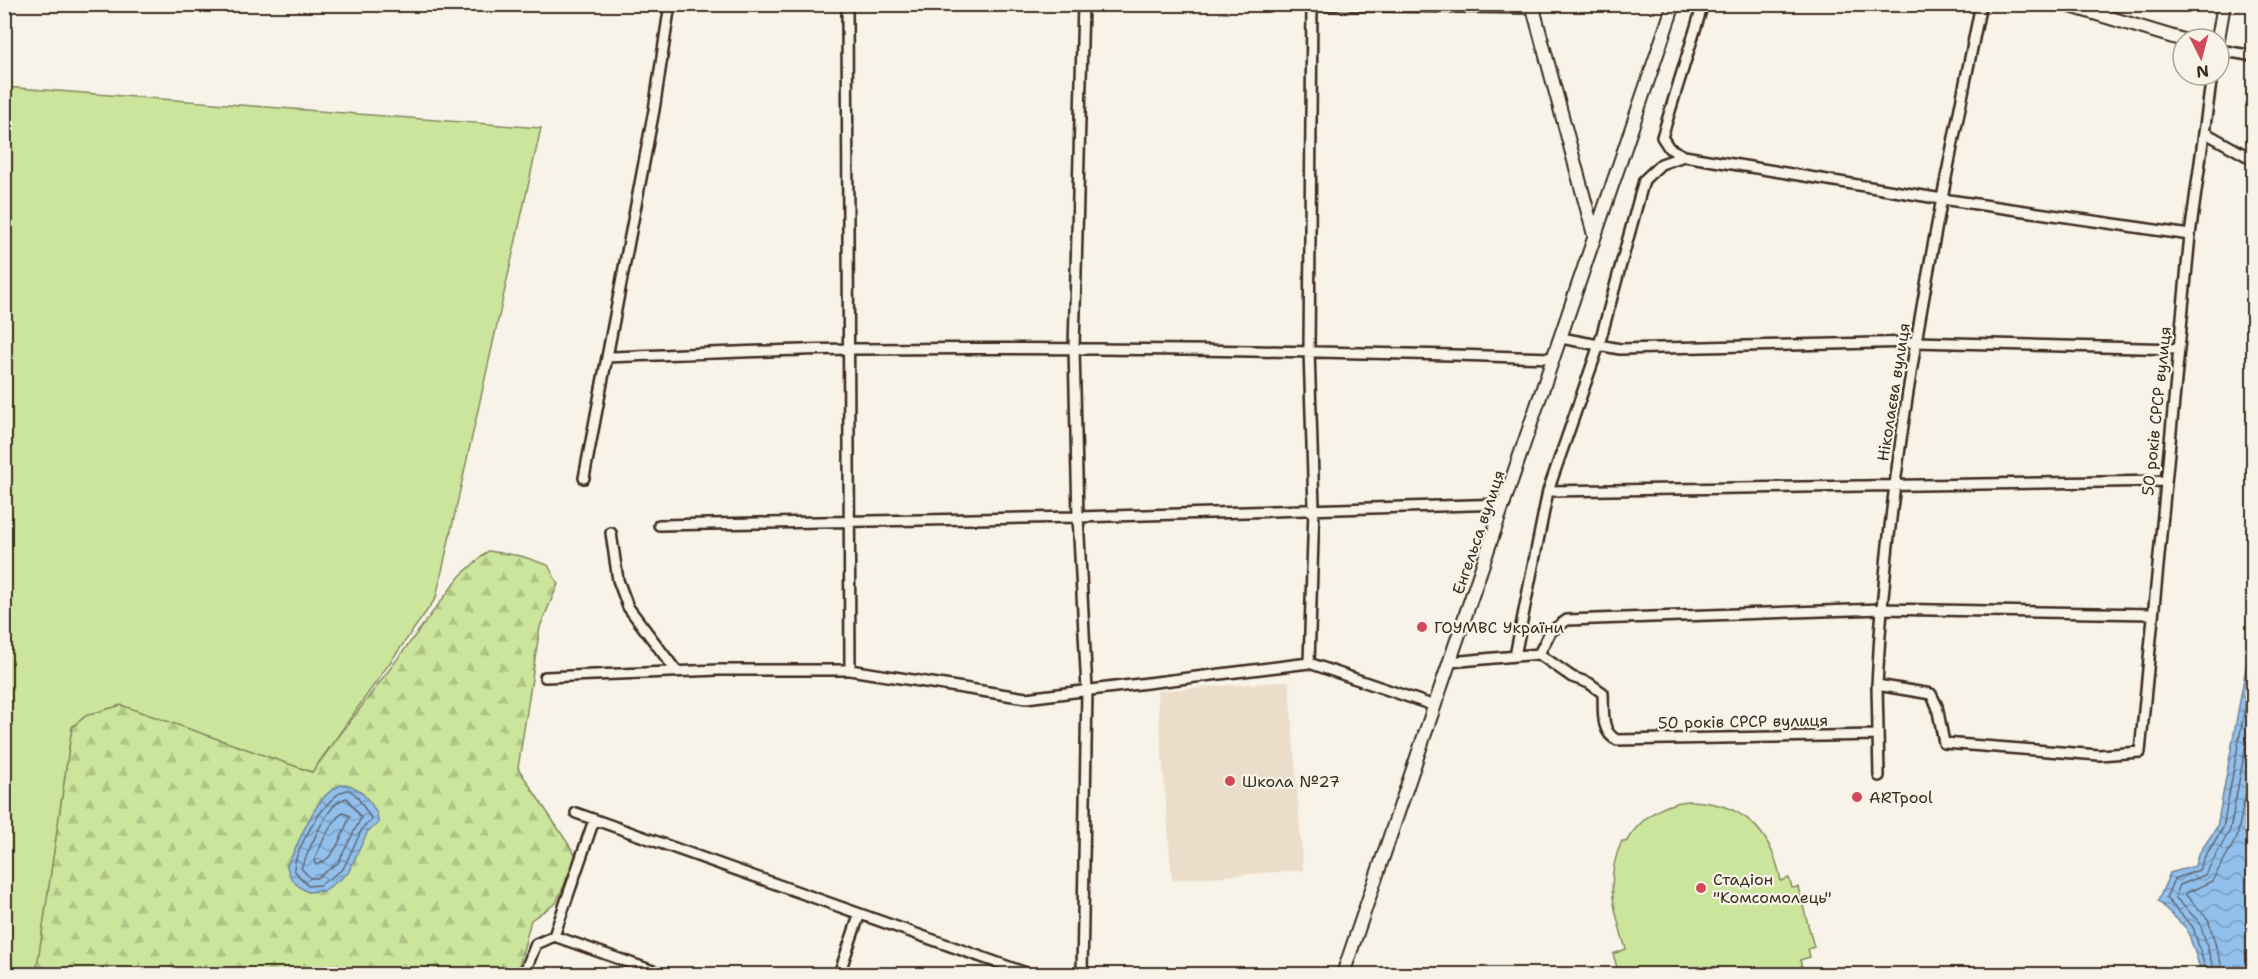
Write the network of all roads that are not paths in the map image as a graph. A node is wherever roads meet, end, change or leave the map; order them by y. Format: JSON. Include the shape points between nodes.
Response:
{"nodes":[{"id":1,"x":670,"y":4,"type":"edge"},
{"id":2,"x":847,"y":4,"type":"edge"},
{"id":3,"x":1083,"y":4,"type":"edge"},
{"id":4,"x":1253,"y":4,"type":"edge"},
{"id":5,"x":1674,"y":4,"type":"edge"},
{"id":6,"x":1703,"y":4,"type":"edge"},
{"id":7,"x":1981,"y":4,"type":"edge"},
{"id":8,"x":2064,"y":4,"type":"edge"},
{"id":9,"x":2224,"y":4,"type":"edge"},
{"id":10,"x":1312,"y":5,"type":"edge"},
{"id":11,"x":1533,"y":6,"type":"edge"},
{"id":12,"x":2220,"y":27,"type":"edge"},
{"id":13,"x":2171,"y":36,"type":"edge"},
{"id":14,"x":2231,"y":52,"type":"edge"},
{"id":15,"x":2253,"y":56,"type":"edge"},
{"id":16,"x":2210,"y":87,"type":"edge"},
{"id":17,"x":2204,"y":132,"type":"junction"},
{"id":18,"x":1684,"y":156,"type":"junction"},
{"id":19,"x":2253,"y":160,"type":"edge"},
{"id":20,"x":1942,"y":199,"type":"junction"},
{"id":21,"x":1594,"y":235,"type":"junction"},
{"id":22,"x":2190,"y":235,"type":"junction"},
{"id":23,"x":1562,"y":338,"type":"junction"},
{"id":24,"x":1915,"y":342,"type":"junction"},
{"id":25,"x":1599,"y":345,"type":"junction"},
{"id":26,"x":1074,"y":348,"type":"junction"},
{"id":27,"x":847,"y":349,"type":"junction"},
{"id":28,"x":2179,"y":349,"type":"junction"},
{"id":29,"x":1309,"y":351,"type":"junction"},
{"id":30,"x":607,"y":357,"type":"junction"},
{"id":31,"x":1554,"y":358,"type":"junction"},
{"id":32,"x":584,"y":478,"type":"dead end"},
{"id":33,"x":2166,"y":481,"type":"junction"},
{"id":34,"x":1893,"y":484,"type":"junction"},
{"id":35,"x":1548,"y":491,"type":"junction"},
{"id":36,"x":1505,"y":504,"type":"junction"},
{"id":37,"x":1314,"y":508,"type":"junction"},
{"id":38,"x":1078,"y":517,"type":"junction"},
{"id":39,"x":848,"y":520,"type":"junction"},
{"id":40,"x":659,"y":525,"type":"dead end"},
{"id":41,"x":611,"y":533,"type":"dead end"},
{"id":42,"x":1881,"y":609,"type":"junction"},
{"id":43,"x":2152,"y":614,"type":"junction"},
{"id":44,"x":1539,"y":654,"type":"junction"},
{"id":45,"x":1515,"y":656,"type":"junction"},
{"id":46,"x":1450,"y":662,"type":"junction"},
{"id":47,"x":1309,"y":663,"type":"junction"},
{"id":48,"x":850,"y":670,"type":"junction"},
{"id":49,"x":677,"y":672,"type":"junction"},
{"id":50,"x":545,"y":677,"type":"dead end"},
{"id":51,"x":1877,"y":685,"type":"junction"},
{"id":52,"x":1087,"y":690,"type":"junction"},
{"id":53,"x":1435,"y":706,"type":"junction"},
{"id":54,"x":1877,"y":735,"type":"junction"},
{"id":55,"x":1879,"y":776,"type":"dead end"},
{"id":56,"x":576,"y":813,"type":"dead end"},
{"id":57,"x":594,"y":819,"type":"junction"},
{"id":58,"x":859,"y":916,"type":"junction"},
{"id":59,"x":554,"y":936,"type":"junction"},
{"id":60,"x":524,"y":975,"type":"edge"},
{"id":61,"x":662,"y":975,"type":"edge"},
{"id":62,"x":839,"y":975,"type":"edge"},
{"id":63,"x":1029,"y":975,"type":"edge"},
{"id":64,"x":1082,"y":975,"type":"edge"},
{"id":65,"x":1343,"y":975,"type":"edge"}],
"edges":[{"from":1,"to":30,"type":"street"},
{"from":2,"to":27,"type":"street"},
{"from":3,"to":26,"type":"street"},
{"from":4,"to":10,"type":"street"},
{"from":5,"to":21,"type":"street","name":"Енгельса вулиця"},
{"from":6,"to":18,"type":"street","via":[[1662,137],[1669,148]]},
{"from":7,"to":20,"type":"street","name":"Ніколаєва вулиця"},
{"from":8,"to":13,"type":"street"},
{"from":9,"to":12,"type":"street"},
{"from":10,"to":11,"type":"street"},
{"from":10,"to":29,"type":"street"},
{"from":11,"to":21,"type":"street"},
{"from":14,"to":15,"type":"street"},
{"from":16,"to":17,"type":"street","name":"50 років СРСР вулиця"},
{"from":17,"to":19,"type":"street"},
{"from":17,"to":22,"type":"street","name":"50 років СРСР вулиця"},
{"from":18,"to":20,"type":"street"},
{"from":18,"to":25,"type":"street","via":[[1661,164],[1644,180]]},
{"from":20,"to":22,"type":"street"},
{"from":20,"to":24,"type":"street","name":"Ніколаєва вулиця"},
{"from":21,"to":23,"type":"street","name":"Енгельса вулиця"},
{"from":22,"to":28,"type":"street","name":"50 років СРСР вулиця"},
{"from":23,"to":25,"type":"street"},
{"from":23,"to":31,"type":"street","name":"Енгельса вулиця"},
{"from":24,"to":25,"type":"street","via":[[1620,349]]},
{"from":24,"to":28,"type":"street"},
{"from":24,"to":34,"type":"street","name":"Ніколаєва вулиця"},
{"from":25,"to":35,"type":"street"},
{"from":26,"to":27,"type":"street"},
{"from":26,"to":29,"type":"street"},
{"from":26,"to":38,"type":"street"},
{"from":27,"to":30,"type":"street"},
{"from":27,"to":39,"type":"street"},
{"from":28,"to":33,"type":"street","name":"50 років СРСР вулиця"},
{"from":29,"to":31,"type":"street"},
{"from":29,"to":37,"type":"street"},
{"from":30,"to":32,"type":"street"},
{"from":31,"to":36,"type":"street","name":"Енгельса вулиця"},
{"from":33,"to":34,"type":"street"},
{"from":33,"to":43,"type":"street","name":"50 років СРСР вулиця"},
{"from":34,"to":35,"type":"street"},
{"from":34,"to":42,"type":"street","name":"Ніколаєва вулиця"},
{"from":35,"to":45,"type":"street"},
{"from":36,"to":37,"type":"street"},
{"from":36,"to":46,"type":"street","name":"Енгельса вулиця"},
{"from":37,"to":38,"type":"street"},
{"from":37,"to":47,"type":"street"},
{"from":38,"to":39,"type":"street"},
{"from":38,"to":52,"type":"street"},
{"from":39,"to":40,"type":"street"},
{"from":39,"to":48,"type":"street"},
{"from":41,"to":49,"type":"street","via":[[618,580],[628,607]]},
{"from":42,"to":43,"type":"street"},
{"from":42,"to":44,"type":"street","via":[[1567,620],[1550,632]]},
{"from":42,"to":51,"type":"street","name":"Ніколаєва вулиця"},
{"from":43,"to":51,"type":"street","name":"50 років СРСР вулиця","via":[[2140,752],[2099,755],[1944,743],[1937,706],[1930,694]]},
{"from":44,"to":45,"type":"street"},
{"from":44,"to":54,"type":"street","name":"50 років СРСР вулиця","via":[[1603,693],[1605,729],[1617,740]]},
{"from":45,"to":46,"type":"street"},
{"from":46,"to":53,"type":"street","name":"Енгельса вулиця"},
{"from":47,"to":52,"type":"street"},
{"from":47,"to":53,"type":"street"},
{"from":48,"to":49,"type":"street"},
{"from":48,"to":52,"type":"street","via":[[1026,698]]},
{"from":49,"to":50,"type":"street"},
{"from":51,"to":54,"type":"street","name":"Ніколаєва вулиця"},
{"from":52,"to":64,"type":"street"},
{"from":53,"to":65,"type":"street","name":"Енгельса вулиця"},
{"from":54,"to":55,"type":"street","name":"Ніколаєва вулиця"},
{"from":56,"to":57,"type":"street"},
{"from":57,"to":58,"type":"street"},
{"from":57,"to":59,"type":"street"},
{"from":58,"to":62,"type":"street"},
{"from":58,"to":63,"type":"street"},
{"from":59,"to":60,"type":"street","via":[[536,944]]},
{"from":59,"to":61,"type":"street"}]}
